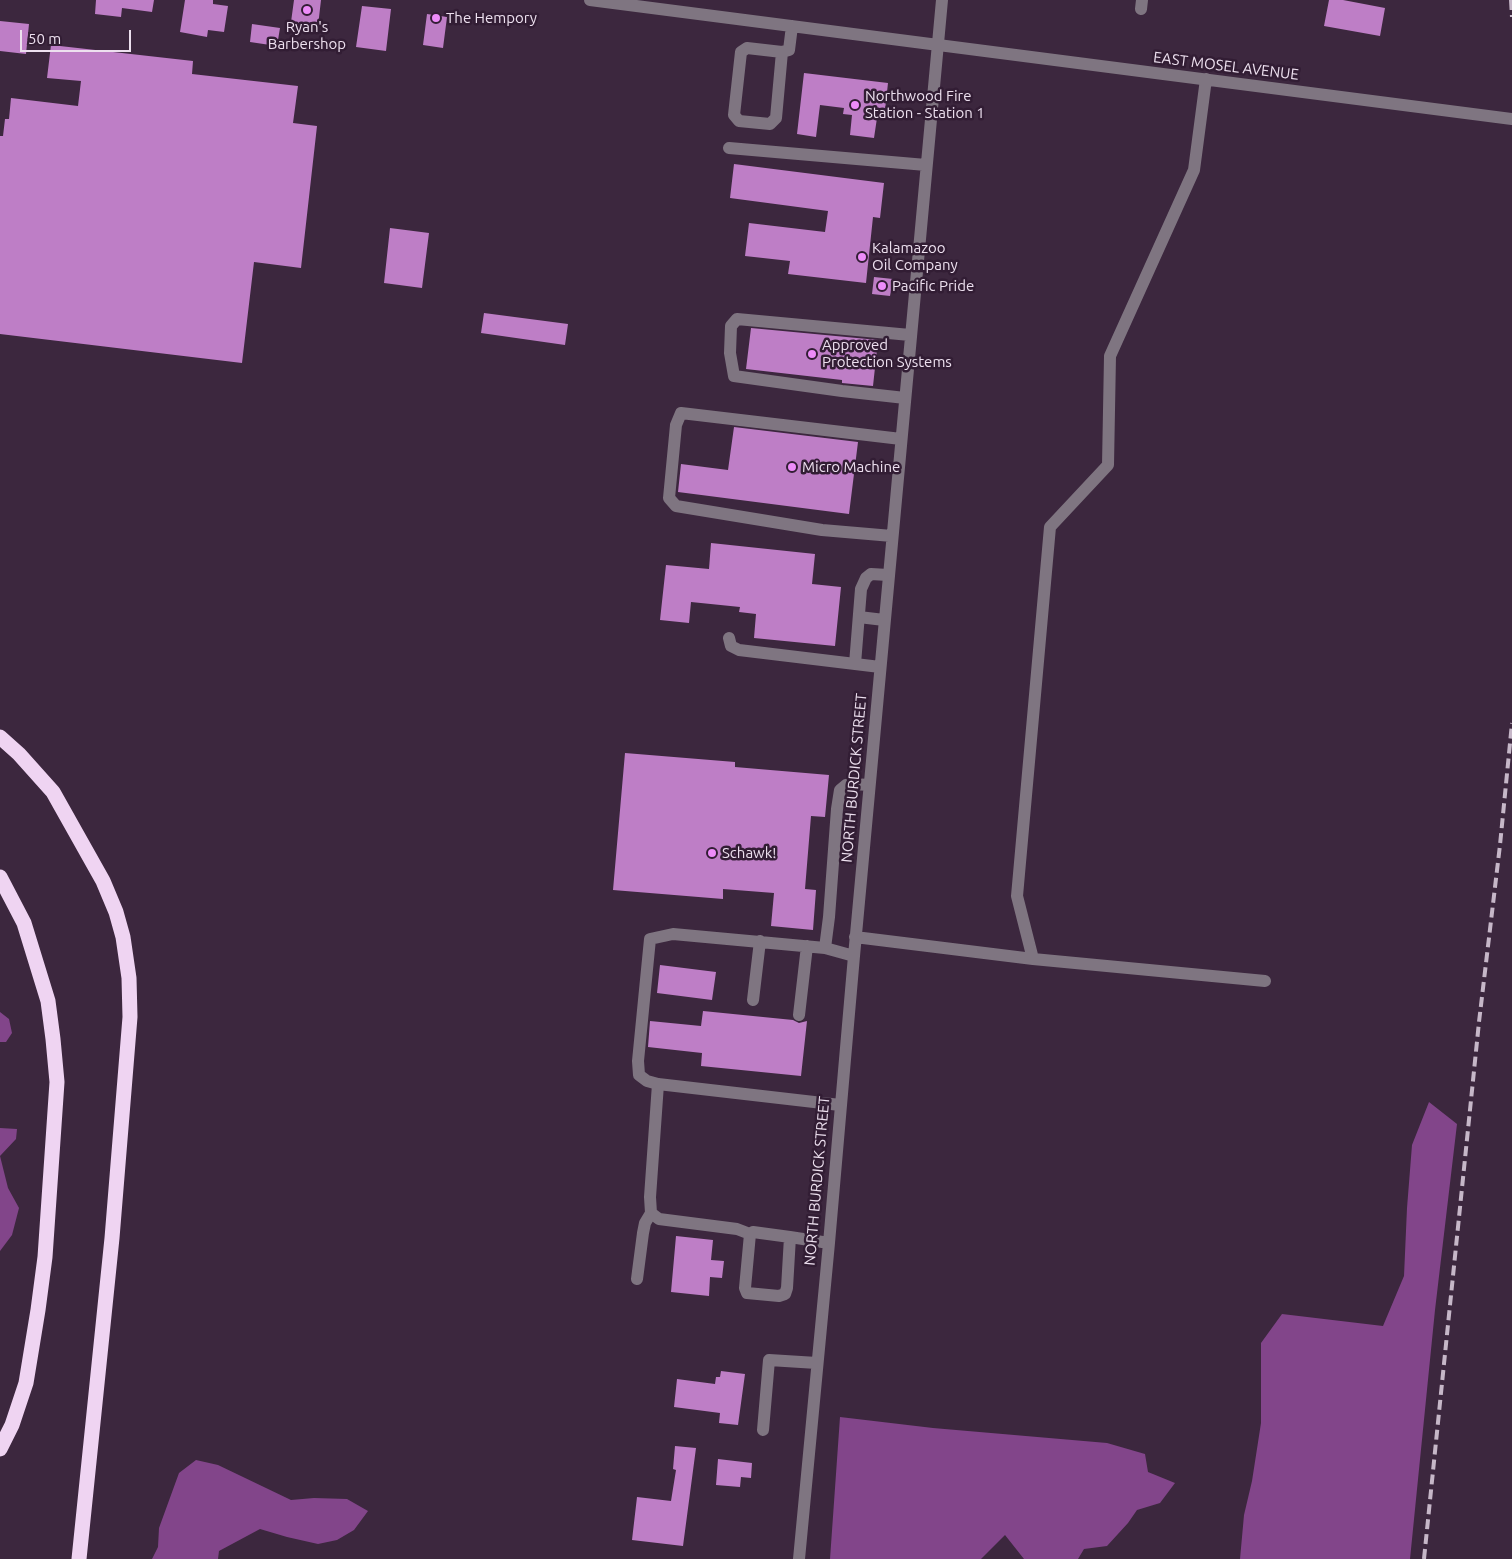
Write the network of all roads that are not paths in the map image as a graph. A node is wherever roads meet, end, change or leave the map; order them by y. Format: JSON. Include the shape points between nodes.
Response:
{"nodes":[{"id":1,"x":590,"y":0,"type":"edge"},
{"id":2,"x":942,"y":0,"type":"edge"},
{"id":3,"x":792,"y":26,"type":"junction"},
{"id":4,"x":937,"y":44,"type":"junction"},
{"id":5,"x":782,"y":52,"type":"junction"},
{"id":6,"x":1206,"y":79,"type":"junction"},
{"id":7,"x":1512,"y":119,"type":"edge"},
{"id":8,"x":728,"y":148,"type":"dead end"},
{"id":9,"x":926,"y":165,"type":"junction"},
{"id":10,"x":910,"y":335,"type":"junction"},
{"id":11,"x":904,"y":398,"type":"junction"},
{"id":12,"x":901,"y":439,"type":"junction"},
{"id":13,"x":892,"y":536,"type":"junction"},
{"id":14,"x":888,"y":575,"type":"junction"},
{"id":15,"x":859,"y":617,"type":"junction"},
{"id":16,"x":884,"y":620,"type":"junction"},
{"id":17,"x":729,"y":638,"type":"dead end"},
{"id":18,"x":855,"y":664,"type":"junction"},
{"id":19,"x":880,"y":667,"type":"junction"},
{"id":20,"x":0,"y":737,"type":"edge"},
{"id":21,"x":869,"y":785,"type":"junction"},
{"id":22,"x":0,"y":877,"type":"edge"},
{"id":23,"x":855,"y":937,"type":"junction"},
{"id":24,"x":760,"y":942,"type":"junction"},
{"id":25,"x":807,"y":946,"type":"junction"},
{"id":26,"x":825,"y":948,"type":"junction"},
{"id":27,"x":854,"y":956,"type":"junction"},
{"id":28,"x":1033,"y":959,"type":"junction"},
{"id":29,"x":1265,"y":981,"type":"dead end"},
{"id":30,"x":754,"y":1000,"type":"dead end"},
{"id":31,"x":799,"y":1015,"type":"dead end"},
{"id":32,"x":658,"y":1084,"type":"junction"},
{"id":33,"x":840,"y":1105,"type":"junction"},
{"id":34,"x":651,"y":1214,"type":"junction"},
{"id":35,"x":750,"y":1234,"type":"junction"},
{"id":36,"x":790,"y":1237,"type":"junction"},
{"id":37,"x":829,"y":1243,"type":"junction"},
{"id":38,"x":637,"y":1279,"type":"dead end"},
{"id":39,"x":817,"y":1363,"type":"junction"},
{"id":40,"x":763,"y":1430,"type":"dead end"},
{"id":41,"x":0,"y":1449,"type":"edge"},
{"id":42,"x":79,"y":1559,"type":"edge"},
{"id":43,"x":799,"y":1559,"type":"edge"}],
"edges":[{"from":1,"to":3,"type":"street","name":"EAST MOSEL AVENUE"},
{"from":2,"to":4,"type":"street","name":"NORTH BURDICK STREET"},
{"from":3,"to":4,"type":"street","name":"EAST MOSEL AVENUE"},
{"from":3,"to":5,"type":"street","via":[[789,50]]},
{"from":4,"to":6,"type":"street","name":"EAST MOSEL AVENUE"},
{"from":4,"to":9,"type":"street","name":"NORTH BURDICK STREET"},
{"from":5,"to":5,"type":"street","via":[[746,48],[741,52],[734,115],[738,121],[770,124],[776,118]]},
{"from":6,"to":7,"type":"street","name":"EAST MOSEL AVENUE"},
{"from":6,"to":28,"type":"street","via":[[1194,170],[1110,356],[1108,464],[1050,528],[1017,896]]},
{"from":8,"to":9,"type":"street"},
{"from":9,"to":10,"type":"street","name":"NORTH BURDICK STREET"},
{"from":10,"to":11,"type":"street","name":"NORTH BURDICK STREET"},
{"from":10,"to":11,"type":"street","via":[[736,318],[731,326],[730,354],[734,376]]},
{"from":11,"to":12,"type":"street","name":"NORTH BURDICK STREET"},
{"from":12,"to":13,"type":"street","name":"NORTH BURDICK STREET"},
{"from":12,"to":13,"type":"street","via":[[681,413],[676,425],[669,498],[676,506],[822,530]]},
{"from":13,"to":14,"type":"street","name":"NORTH BURDICK STREET"},
{"from":14,"to":15,"type":"street","via":[[872,574],[866,578]]},
{"from":14,"to":16,"type":"street","name":"NORTH BURDICK STREET"},
{"from":15,"to":16,"type":"street"},
{"from":15,"to":18,"type":"street"},
{"from":16,"to":19,"type":"street","name":"NORTH BURDICK STREET"},
{"from":17,"to":18,"type":"street","via":[[732,646],[739,650]]},
{"from":18,"to":19,"type":"street"},
{"from":19,"to":21,"type":"street","name":"NORTH BURDICK STREET"},
{"from":20,"to":42,"type":"highway","via":[[53,792],[103,881],[123,937],[129,978],[130,1017],[112,1238]]},
{"from":21,"to":23,"type":"street","name":"NORTH BURDICK STREET"},
{"from":21,"to":26,"type":"street","via":[[852,784],[840,790]]},
{"from":22,"to":41,"type":"highway","via":[[24,923],[48,1001],[57,1082],[45,1257],[38,1310],[26,1383]]},
{"from":23,"to":27,"type":"street","name":"NORTH BURDICK STREET"},
{"from":23,"to":28,"type":"street"},
{"from":24,"to":25,"type":"street"},
{"from":24,"to":30,"type":"street"},
{"from":24,"to":32,"type":"street","via":[[673,934],[650,939],[638,1061],[639,1075]]},
{"from":25,"to":26,"type":"street"},
{"from":25,"to":31,"type":"street"},
{"from":26,"to":27,"type":"street"},
{"from":27,"to":33,"type":"street","name":"NORTH BURDICK STREET"},
{"from":28,"to":29,"type":"street"},
{"from":32,"to":33,"type":"street"},
{"from":32,"to":34,"type":"street"},
{"from":33,"to":37,"type":"street","name":"NORTH BURDICK STREET"},
{"from":34,"to":35,"type":"street","via":[[659,1219],[737,1229]]},
{"from":34,"to":38,"type":"street","via":[[643,1233]]},
{"from":35,"to":36,"type":"street"},
{"from":35,"to":36,"type":"street","via":[[747,1293],[779,1296],[785,1294],[787,1288]]},
{"from":36,"to":37,"type":"street"},
{"from":37,"to":39,"type":"street","name":"NORTH BURDICK STREET"},
{"from":39,"to":40,"type":"street","via":[[769,1360]]},
{"from":39,"to":43,"type":"street","name":"NORTH BURDICK STREET"}]}
